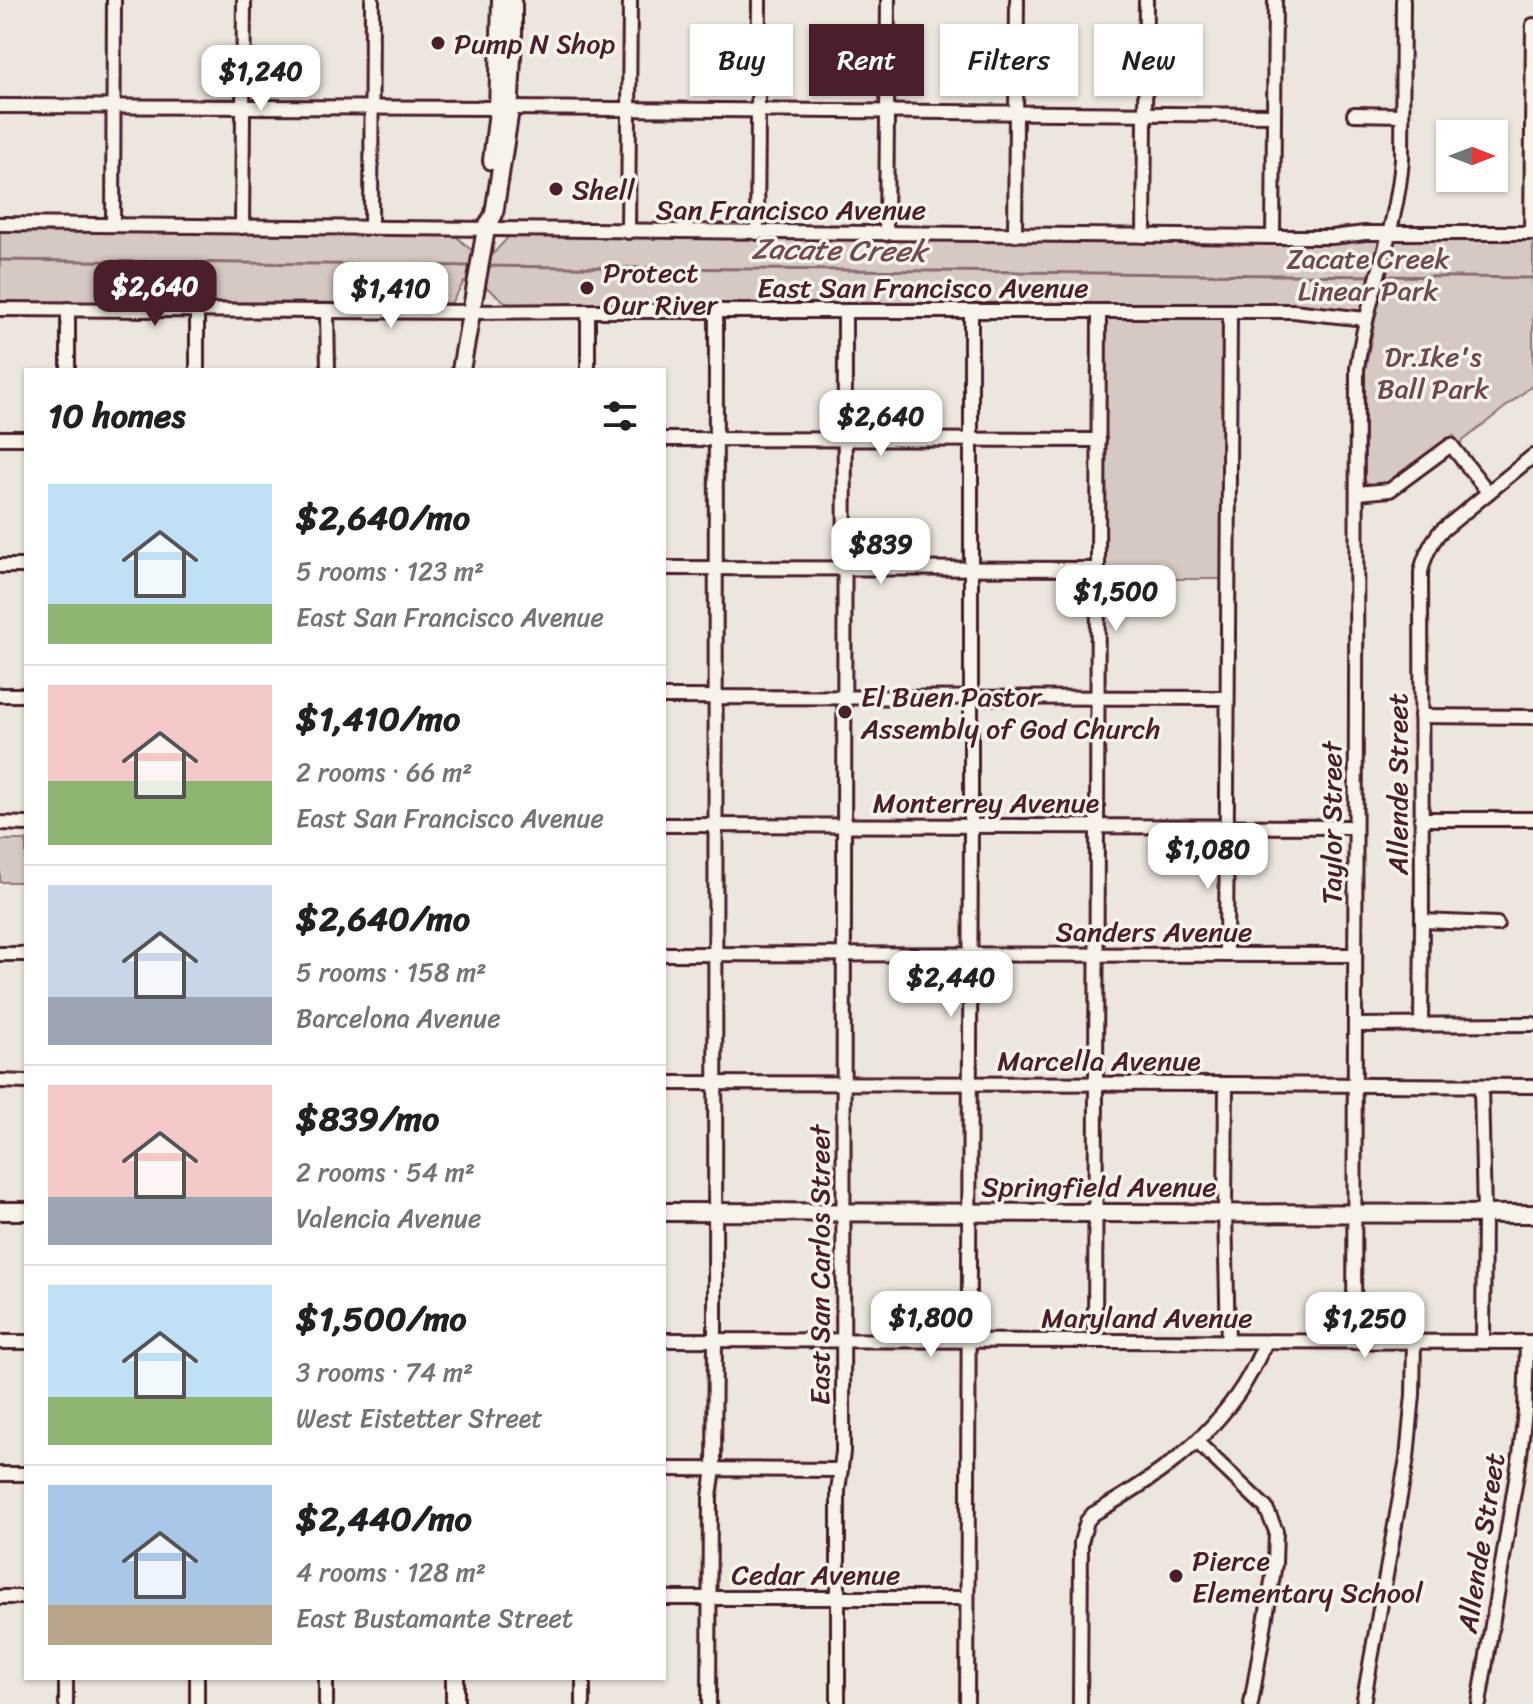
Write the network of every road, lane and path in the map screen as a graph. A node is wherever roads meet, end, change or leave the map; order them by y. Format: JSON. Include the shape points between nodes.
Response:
{"nodes":[{"id":1,"x":114,"y":0,"type":"edge"},
{"id":2,"x":244,"y":0,"type":"edge"},
{"id":3,"x":372,"y":0,"type":"edge"},
{"id":4,"x":501,"y":0,"type":"edge"},
{"id":5,"x":511,"y":0,"type":"edge"},
{"id":6,"x":630,"y":0,"type":"edge"},
{"id":7,"x":759,"y":0,"type":"edge"},
{"id":8,"x":888,"y":0,"type":"edge"},
{"id":9,"x":1017,"y":0,"type":"edge"},
{"id":10,"x":1146,"y":0,"type":"edge"},
{"id":11,"x":1275,"y":0,"type":"edge"},
{"id":12,"x":1403,"y":0,"type":"edge"},
{"id":13,"x":1533,"y":25,"type":"edge"},
{"id":14,"x":0,"y":106,"type":"edge"},
{"id":15,"x":113,"y":107,"type":"junction"},
{"id":16,"x":243,"y":107,"type":"junction"},
{"id":17,"x":372,"y":107,"type":"junction"},
{"id":18,"x":504,"y":108,"type":"junction"},
{"id":19,"x":629,"y":108,"type":"junction"},
{"id":20,"x":758,"y":110,"type":"junction"},
{"id":21,"x":887,"y":111,"type":"junction"},
{"id":22,"x":1016,"y":112,"type":"junction"},
{"id":23,"x":1144,"y":114,"type":"junction"},
{"id":24,"x":1354,"y":114,"type":"dead end"},
{"id":25,"x":1273,"y":115,"type":"junction"},
{"id":26,"x":1402,"y":115,"type":"junction"},
{"id":27,"x":1533,"y":115,"type":"edge"},
{"id":28,"x":0,"y":224,"type":"edge"},
{"id":29,"x":113,"y":225,"type":"junction"},
{"id":30,"x":242,"y":227,"type":"junction"},
{"id":31,"x":371,"y":228,"type":"junction"},
{"id":32,"x":486,"y":229,"type":"junction"},
{"id":33,"x":628,"y":232,"type":"junction"},
{"id":34,"x":757,"y":233,"type":"junction"},
{"id":35,"x":1532,"y":233,"type":"edge"},
{"id":36,"x":886,"y":234,"type":"junction"},
{"id":37,"x":1015,"y":235,"type":"junction"},
{"id":38,"x":1144,"y":236,"type":"junction"},
{"id":39,"x":1273,"y":237,"type":"junction"},
{"id":40,"x":1388,"y":239,"type":"junction"},
{"id":41,"x":0,"y":309,"type":"edge"},
{"id":42,"x":68,"y":309,"type":"junction"},
{"id":43,"x":197,"y":310,"type":"junction"},
{"id":44,"x":327,"y":311,"type":"junction"},
{"id":45,"x":588,"y":311,"type":"junction"},
{"id":46,"x":716,"y":311,"type":"junction"},
{"id":47,"x":845,"y":311,"type":"junction"},
{"id":48,"x":971,"y":311,"type":"junction"},
{"id":49,"x":1099,"y":311,"type":"junction"},
{"id":50,"x":471,"y":312,"type":"junction"},
{"id":51,"x":1230,"y":312,"type":"junction"},
{"id":52,"x":1365,"y":319,"type":"junction"},
{"id":53,"x":68,"y":368,"type":"edge"},
{"id":54,"x":197,"y":368,"type":"edge"},
{"id":55,"x":328,"y":368,"type":"edge"},
{"id":56,"x":461,"y":368,"type":"edge"},
{"id":57,"x":588,"y":368,"type":"edge"},
{"id":58,"x":0,"y":438,"type":"edge"},
{"id":59,"x":24,"y":438,"type":"edge"},
{"id":60,"x":666,"y":439,"type":"edge"},
{"id":61,"x":716,"y":439,"type":"junction"},
{"id":62,"x":844,"y":440,"type":"junction"},
{"id":63,"x":971,"y":440,"type":"junction"},
{"id":64,"x":1099,"y":440,"type":"junction"},
{"id":65,"x":1533,"y":456,"type":"edge"},
{"id":66,"x":1488,"y":492,"type":"junction"},
{"id":67,"x":1357,"y":493,"type":"junction"},
{"id":68,"x":0,"y":566,"type":"edge"},
{"id":69,"x":24,"y":566,"type":"edge"},
{"id":70,"x":666,"y":568,"type":"edge"},
{"id":71,"x":716,"y":568,"type":"junction"},
{"id":72,"x":844,"y":568,"type":"junction"},
{"id":73,"x":971,"y":569,"type":"junction"},
{"id":74,"x":1098,"y":569,"type":"junction"},
{"id":75,"x":0,"y":695,"type":"edge"},
{"id":76,"x":24,"y":695,"type":"edge"},
{"id":77,"x":666,"y":697,"type":"edge"},
{"id":78,"x":715,"y":697,"type":"junction"},
{"id":79,"x":843,"y":697,"type":"junction"},
{"id":80,"x":971,"y":697,"type":"junction"},
{"id":81,"x":1098,"y":698,"type":"junction"},
{"id":82,"x":1227,"y":698,"type":"junction"},
{"id":83,"x":1421,"y":716,"type":"junction"},
{"id":84,"x":1533,"y":717,"type":"edge"},
{"id":85,"x":1421,"y":819,"type":"junction"},
{"id":86,"x":1533,"y":819,"type":"edge"},
{"id":87,"x":0,"y":823,"type":"edge"},
{"id":88,"x":24,"y":824,"type":"edge"},
{"id":89,"x":666,"y":825,"type":"edge"},
{"id":90,"x":715,"y":826,"type":"junction"},
{"id":91,"x":843,"y":826,"type":"junction"},
{"id":92,"x":971,"y":826,"type":"junction"},
{"id":93,"x":1098,"y":827,"type":"junction"},
{"id":94,"x":1226,"y":827,"type":"junction"},
{"id":95,"x":1355,"y":827,"type":"junction"},
{"id":96,"x":1422,"y":921,"type":"junction"},
{"id":97,"x":1497,"y":924,"type":"dead end"},
{"id":98,"x":0,"y":954,"type":"edge"},
{"id":99,"x":24,"y":954,"type":"edge"},
{"id":100,"x":666,"y":954,"type":"edge"},
{"id":101,"x":715,"y":954,"type":"junction"},
{"id":102,"x":843,"y":954,"type":"junction"},
{"id":103,"x":970,"y":955,"type":"junction"},
{"id":104,"x":1097,"y":955,"type":"junction"},
{"id":105,"x":1226,"y":955,"type":"junction"},
{"id":106,"x":1355,"y":955,"type":"junction"},
{"id":107,"x":1533,"y":1024,"type":"edge"},
{"id":108,"x":1355,"y":1025,"type":"junction"},
{"id":109,"x":1421,"y":1025,"type":"junction"},
{"id":110,"x":0,"y":1081,"type":"edge"},
{"id":111,"x":24,"y":1082,"type":"edge"},
{"id":112,"x":666,"y":1083,"type":"edge"},
{"id":113,"x":716,"y":1083,"type":"junction"},
{"id":114,"x":843,"y":1083,"type":"junction"},
{"id":115,"x":1097,"y":1083,"type":"junction"},
{"id":116,"x":969,"y":1084,"type":"junction"},
{"id":117,"x":1226,"y":1084,"type":"junction"},
{"id":118,"x":1354,"y":1085,"type":"junction"},
{"id":119,"x":1533,"y":1086,"type":"edge"},
{"id":120,"x":1481,"y":1087,"type":"junction"},
{"id":121,"x":0,"y":1211,"type":"edge"},
{"id":122,"x":24,"y":1211,"type":"edge"},
{"id":123,"x":666,"y":1212,"type":"edge"},
{"id":124,"x":716,"y":1212,"type":"junction"},
{"id":125,"x":843,"y":1212,"type":"junction"},
{"id":126,"x":968,"y":1212,"type":"junction"},
{"id":127,"x":1096,"y":1212,"type":"junction"},
{"id":128,"x":1225,"y":1212,"type":"junction"},
{"id":129,"x":1354,"y":1212,"type":"junction"},
{"id":130,"x":1484,"y":1213,"type":"junction"},
{"id":131,"x":1533,"y":1214,"type":"edge"},
{"id":132,"x":666,"y":1340,"type":"edge"},
{"id":133,"x":715,"y":1340,"type":"junction"},
{"id":134,"x":843,"y":1341,"type":"junction"},
{"id":135,"x":968,"y":1341,"type":"junction"},
{"id":136,"x":1095,"y":1341,"type":"junction"},
{"id":137,"x":1228,"y":1341,"type":"junction"},
{"id":138,"x":0,"y":1342,"type":"edge"},
{"id":139,"x":24,"y":1342,"type":"edge"},
{"id":140,"x":1266,"y":1342,"type":"junction"},
{"id":141,"x":1354,"y":1342,"type":"junction"},
{"id":142,"x":1414,"y":1342,"type":"junction"},
{"id":143,"x":1483,"y":1342,"type":"junction"},
{"id":144,"x":1530,"y":1342,"type":"edge"},
{"id":145,"x":1197,"y":1442,"type":"junction"},
{"id":146,"x":666,"y":1469,"type":"edge"},
{"id":147,"x":714,"y":1469,"type":"junction"},
{"id":148,"x":841,"y":1470,"type":"junction"},
{"id":149,"x":0,"y":1474,"type":"edge"},
{"id":150,"x":24,"y":1474,"type":"edge"},
{"id":151,"x":0,"y":1597,"type":"edge"},
{"id":152,"x":24,"y":1597,"type":"edge"},
{"id":153,"x":666,"y":1598,"type":"edge"},
{"id":154,"x":709,"y":1598,"type":"junction"},
{"id":155,"x":839,"y":1598,"type":"junction"},
{"id":156,"x":967,"y":1598,"type":"junction"},
{"id":157,"x":66,"y":1680,"type":"edge"},
{"id":158,"x":197,"y":1680,"type":"edge"},
{"id":159,"x":326,"y":1680,"type":"edge"},
{"id":160,"x":455,"y":1680,"type":"edge"},
{"id":161,"x":583,"y":1680,"type":"edge"},
{"id":162,"x":66,"y":1704,"type":"edge"},
{"id":163,"x":197,"y":1704,"type":"edge"},
{"id":164,"x":326,"y":1704,"type":"edge"},
{"id":165,"x":455,"y":1704,"type":"edge"},
{"id":166,"x":583,"y":1704,"type":"edge"},
{"id":167,"x":709,"y":1704,"type":"edge"},
{"id":168,"x":838,"y":1704,"type":"edge"},
{"id":169,"x":967,"y":1704,"type":"edge"},
{"id":170,"x":1080,"y":1704,"type":"edge"},
{"id":171,"x":1251,"y":1704,"type":"edge"},
{"id":172,"x":1363,"y":1704,"type":"edge"},
{"id":173,"x":1479,"y":1704,"type":"edge"}],
"edges":[{"from":1,"to":15,"type":"street"},
{"from":2,"to":16,"type":"street"},
{"from":3,"to":17,"type":"street"},
{"from":4,"to":18,"type":"main road"},
{"from":5,"to":18,"type":"main road","via":[[513,38]]},
{"from":6,"to":19,"type":"street"},
{"from":7,"to":20,"type":"street"},
{"from":8,"to":21,"type":"street"},
{"from":9,"to":22,"type":"street"},
{"from":10,"to":23,"type":"street"},
{"from":11,"to":25,"type":"street"},
{"from":12,"to":26,"type":"street","name":"Taylor Street"},
{"from":13,"to":27,"type":"street"},
{"from":14,"to":15,"type":"street"},
{"from":15,"to":16,"type":"street"},
{"from":15,"to":29,"type":"street"},
{"from":16,"to":17,"type":"street"},
{"from":16,"to":30,"type":"street"},
{"from":17,"to":18,"type":"street"},
{"from":17,"to":31,"type":"street"},
{"from":18,"to":19,"type":"street"},
{"from":18,"to":32,"type":"main road","via":[[483,212]]},
{"from":19,"to":20,"type":"street"},
{"from":19,"to":33,"type":"street"},
{"from":20,"to":21,"type":"street"},
{"from":20,"to":34,"type":"street"},
{"from":21,"to":22,"type":"street"},
{"from":21,"to":36,"type":"street"},
{"from":22,"to":23,"type":"street"},
{"from":22,"to":37,"type":"street"},
{"from":23,"to":25,"type":"street"},
{"from":23,"to":38,"type":"street"},
{"from":24,"to":26,"type":"street"},
{"from":25,"to":39,"type":"street"},
{"from":26,"to":40,"type":"street","name":"Taylor Street","via":[[1400,185]]},
{"from":27,"to":35,"type":"street"},
{"from":28,"to":29,"type":"street","name":"San Francisco Avenue"},
{"from":29,"to":30,"type":"street","name":"San Francisco Avenue"},
{"from":30,"to":31,"type":"street","name":"San Francisco Avenue"},
{"from":31,"to":32,"type":"street","name":"San Francisco Avenue"},
{"from":32,"to":33,"type":"street","name":"San Francisco Avenue"},
{"from":32,"to":50,"type":"main road"},
{"from":33,"to":34,"type":"street","name":"San Francisco Avenue"},
{"from":34,"to":36,"type":"street","name":"San Francisco Avenue"},
{"from":35,"to":40,"type":"street","name":"San Francisco Avenue"},
{"from":36,"to":37,"type":"street","name":"San Francisco Avenue"},
{"from":37,"to":38,"type":"street","name":"San Francisco Avenue"},
{"from":38,"to":39,"type":"street","name":"San Francisco Avenue"},
{"from":39,"to":40,"type":"street","name":"San Francisco Avenue","via":[[1365,233]]},
{"from":40,"to":52,"type":"street","name":"Taylor Street"},
{"from":41,"to":42,"type":"street","name":"East San Francisco Avenue"},
{"from":42,"to":43,"type":"street","name":"East San Francisco Avenue"},
{"from":42,"to":53,"type":"street"},
{"from":43,"to":44,"type":"street","name":"East San Francisco Avenue"},
{"from":43,"to":54,"type":"street"},
{"from":44,"to":50,"type":"street","name":"East San Francisco Avenue"},
{"from":44,"to":55,"type":"street"},
{"from":45,"to":46,"type":"street","name":"East San Francisco Avenue"},
{"from":45,"to":50,"type":"street","name":"East San Francisco Avenue"},
{"from":45,"to":57,"type":"street"},
{"from":46,"to":47,"type":"street","name":"East San Francisco Avenue"},
{"from":46,"to":61,"type":"street"},
{"from":47,"to":48,"type":"street","name":"East San Francisco Avenue"},
{"from":47,"to":62,"type":"street","name":"East San Carlos Street"},
{"from":48,"to":49,"type":"street","name":"East San Francisco Avenue"},
{"from":48,"to":63,"type":"street"},
{"from":49,"to":51,"type":"street","name":"East San Francisco Avenue"},
{"from":49,"to":64,"type":"street"},
{"from":50,"to":56,"type":"main road"},
{"from":51,"to":52,"type":"street","name":"East San Francisco Avenue","via":[[1293,311]]},
{"from":51,"to":82,"type":"street"},
{"from":52,"to":67,"type":"street","name":"Taylor Street","via":[[1357,369]]},
{"from":58,"to":59,"type":"street"},
{"from":60,"to":61,"type":"street"},
{"from":61,"to":62,"type":"street"},
{"from":61,"to":71,"type":"street"},
{"from":62,"to":63,"type":"street"},
{"from":62,"to":72,"type":"street","name":"East San Carlos Street"},
{"from":63,"to":64,"type":"street"},
{"from":63,"to":73,"type":"street"},
{"from":64,"to":74,"type":"street"},
{"from":65,"to":66,"type":"street"},
{"from":66,"to":67,"type":"street","via":[[1451,445],[1390,490]]},
{"from":66,"to":83,"type":"street","name":"Allende Street","via":[[1429,545],[1421,572]]},
{"from":67,"to":95,"type":"street","name":"Taylor Street"},
{"from":68,"to":69,"type":"street"},
{"from":70,"to":71,"type":"street"},
{"from":71,"to":72,"type":"street"},
{"from":71,"to":78,"type":"street"},
{"from":72,"to":73,"type":"street"},
{"from":72,"to":79,"type":"street","name":"East San Carlos Street"},
{"from":73,"to":74,"type":"street"},
{"from":73,"to":80,"type":"street"},
{"from":74,"to":81,"type":"street"},
{"from":75,"to":76,"type":"street"},
{"from":77,"to":78,"type":"street"},
{"from":78,"to":79,"type":"street"},
{"from":78,"to":90,"type":"street"},
{"from":79,"to":80,"type":"street"},
{"from":79,"to":91,"type":"street","name":"East San Carlos Street"},
{"from":80,"to":81,"type":"street"},
{"from":80,"to":92,"type":"street"},
{"from":81,"to":82,"type":"street"},
{"from":81,"to":93,"type":"street"},
{"from":82,"to":94,"type":"street"},
{"from":83,"to":84,"type":"street"},
{"from":83,"to":85,"type":"street","name":"Allende Street"},
{"from":85,"to":86,"type":"street"},
{"from":85,"to":96,"type":"street","name":"Allende Street"},
{"from":87,"to":88,"type":"street"},
{"from":89,"to":90,"type":"street","name":"Monterrey Avenue"},
{"from":90,"to":91,"type":"street","name":"Monterrey Avenue"},
{"from":90,"to":101,"type":"street"},
{"from":91,"to":92,"type":"street","name":"Monterrey Avenue"},
{"from":91,"to":102,"type":"street","name":"East San Carlos Street"},
{"from":92,"to":93,"type":"street","name":"Monterrey Avenue"},
{"from":92,"to":103,"type":"street"},
{"from":93,"to":94,"type":"street","name":"Monterrey Avenue"},
{"from":93,"to":104,"type":"street"},
{"from":94,"to":95,"type":"street","name":"Monterrey Avenue"},
{"from":94,"to":105,"type":"street"},
{"from":95,"to":106,"type":"street","name":"Taylor Street"},
{"from":96,"to":97,"type":"street"},
{"from":96,"to":109,"type":"street","name":"Allende Street"},
{"from":98,"to":99,"type":"street"},
{"from":100,"to":101,"type":"street","name":"Sanders Avenue"},
{"from":101,"to":102,"type":"street","name":"Sanders Avenue"},
{"from":101,"to":113,"type":"street"},
{"from":102,"to":103,"type":"street","name":"Sanders Avenue"},
{"from":102,"to":114,"type":"street","name":"East San Carlos Street"},
{"from":103,"to":104,"type":"street","name":"Sanders Avenue"},
{"from":103,"to":116,"type":"street"},
{"from":104,"to":105,"type":"street","name":"Sanders Avenue"},
{"from":104,"to":115,"type":"street"},
{"from":105,"to":106,"type":"street","name":"Sanders Avenue"},
{"from":106,"to":108,"type":"street","name":"Taylor Street"},
{"from":107,"to":109,"type":"street"},
{"from":108,"to":109,"type":"street"},
{"from":108,"to":118,"type":"street","name":"Taylor Street"},
{"from":110,"to":111,"type":"street"},
{"from":112,"to":113,"type":"street","name":"Marcella Avenue"},
{"from":113,"to":114,"type":"street","name":"Marcella Avenue"},
{"from":113,"to":124,"type":"street"},
{"from":114,"to":116,"type":"street","name":"Marcella Avenue"},
{"from":114,"to":125,"type":"street","name":"East San Carlos Street"},
{"from":115,"to":116,"type":"street","name":"Marcella Avenue"},
{"from":115,"to":117,"type":"street","name":"Marcella Avenue"},
{"from":115,"to":127,"type":"street"},
{"from":116,"to":126,"type":"street"},
{"from":117,"to":118,"type":"street","name":"Marcella Avenue"},
{"from":117,"to":128,"type":"street"},
{"from":118,"to":120,"type":"street","name":"Marcella Avenue"},
{"from":118,"to":129,"type":"street","name":"Taylor Street"},
{"from":119,"to":120,"type":"street","name":"Marcella Avenue"},
{"from":120,"to":130,"type":"street"},
{"from":121,"to":122,"type":"main road"},
{"from":123,"to":124,"type":"main road","name":"Springfield Avenue"},
{"from":124,"to":125,"type":"main road","name":"Springfield Avenue"},
{"from":124,"to":133,"type":"street"},
{"from":125,"to":126,"type":"main road","name":"Springfield Avenue"},
{"from":125,"to":134,"type":"street","name":"East San Carlos Street"},
{"from":126,"to":127,"type":"main road","name":"Springfield Avenue"},
{"from":126,"to":135,"type":"street"},
{"from":127,"to":128,"type":"main road","name":"Springfield Avenue"},
{"from":127,"to":136,"type":"street"},
{"from":128,"to":129,"type":"main road","name":"Springfield Avenue"},
{"from":128,"to":137,"type":"street"},
{"from":129,"to":130,"type":"main road","name":"Springfield Avenue"},
{"from":129,"to":141,"type":"street","name":"Taylor Street"},
{"from":130,"to":131,"type":"main road","name":"Springfield Avenue"},
{"from":130,"to":143,"type":"street"},
{"from":132,"to":133,"type":"street","name":"Maryland Avenue"},
{"from":133,"to":134,"type":"street","name":"Maryland Avenue"},
{"from":133,"to":147,"type":"street"},
{"from":134,"to":135,"type":"street","name":"Maryland Avenue"},
{"from":134,"to":148,"type":"street","name":"East San Carlos Street"},
{"from":135,"to":136,"type":"street","name":"Maryland Avenue"},
{"from":135,"to":156,"type":"street"},
{"from":136,"to":137,"type":"street","name":"Maryland Avenue"},
{"from":137,"to":140,"type":"street","name":"Maryland Avenue"},
{"from":138,"to":139,"type":"street"},
{"from":140,"to":141,"type":"street","name":"Maryland Avenue"},
{"from":140,"to":145,"type":"street","via":[[1244,1385]]},
{"from":141,"to":142,"type":"street","name":"Maryland Avenue"},
{"from":142,"to":143,"type":"street","name":"Maryland Avenue"},
{"from":142,"to":172,"type":"street","via":[[1407,1458]]},
{"from":143,"to":144,"type":"street","name":"Maryland Avenue"},
{"from":144,"to":173,"type":"street","name":"Allende Street","via":[[1520,1455]]},
{"from":145,"to":170,"type":"street","via":[[1087,1521],[1081,1542]]},
{"from":145,"to":171,"type":"street","via":[[1266,1508],[1276,1531]]},
{"from":146,"to":147,"type":"street"},
{"from":147,"to":148,"type":"street"},
{"from":147,"to":154,"type":"street"},
{"from":148,"to":155,"type":"street","name":"East San Carlos Street"},
{"from":149,"to":150,"type":"street"},
{"from":151,"to":152,"type":"street"},
{"from":153,"to":154,"type":"street","name":"Cedar Avenue"},
{"from":154,"to":155,"type":"street","name":"Cedar Avenue"},
{"from":154,"to":167,"type":"street"},
{"from":155,"to":156,"type":"street","name":"Cedar Avenue"},
{"from":155,"to":168,"type":"street","name":"East San Carlos Street"},
{"from":156,"to":169,"type":"street"},
{"from":157,"to":162,"type":"street"},
{"from":158,"to":163,"type":"street"},
{"from":159,"to":164,"type":"street"},
{"from":160,"to":165,"type":"main road"},
{"from":161,"to":166,"type":"street"}]}
